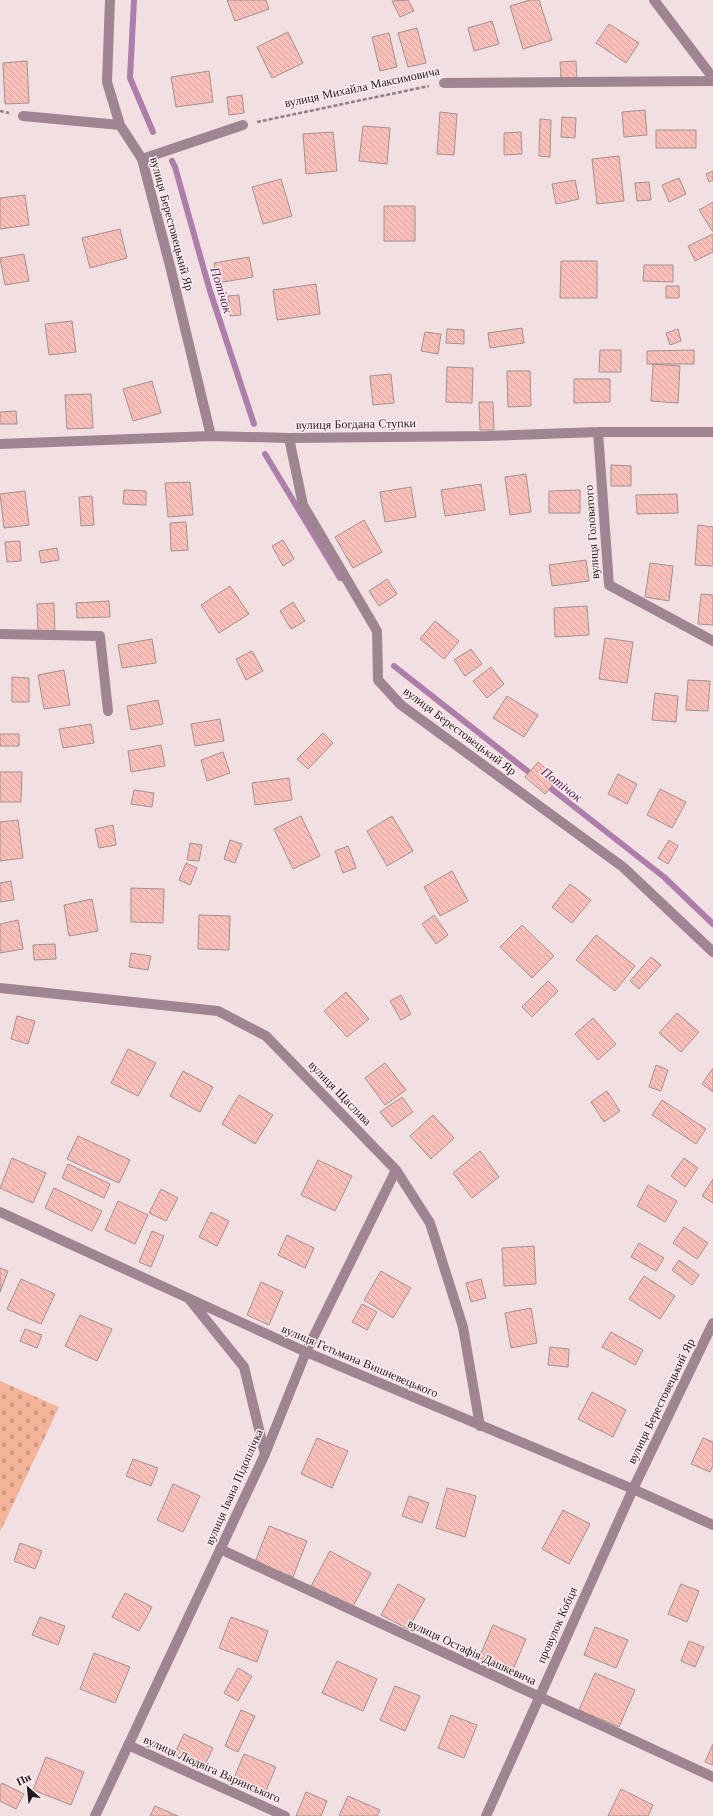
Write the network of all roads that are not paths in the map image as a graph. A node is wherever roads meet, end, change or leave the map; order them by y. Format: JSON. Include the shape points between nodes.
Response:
{"nodes":[{"id":1,"x":110,"y":0,"type":"edge"},
{"id":2,"x":654,"y":0,"type":"edge"},
{"id":3,"x":713,"y":80,"type":"edge"},
{"id":4,"x":444,"y":83,"type":"road end"},
{"id":5,"x":23,"y":116,"type":"dead end"},
{"id":6,"x":120,"y":125,"type":"junction"},
{"id":7,"x":243,"y":125,"type":"road end"},
{"id":8,"x":142,"y":159,"type":"junction"},
{"id":9,"x":598,"y":432,"type":"junction"},
{"id":10,"x":713,"y":432,"type":"edge"},
{"id":11,"x":211,"y":436,"type":"junction"},
{"id":12,"x":289,"y":438,"type":"junction"},
{"id":13,"x":0,"y":444,"type":"edge"},
{"id":14,"x":0,"y":634,"type":"edge"},
{"id":15,"x":713,"y":641,"type":"edge"},
{"id":16,"x":108,"y":711,"type":"dead end"},
{"id":17,"x":713,"y":952,"type":"edge"},
{"id":18,"x":0,"y":988,"type":"edge"},
{"id":19,"x":396,"y":1170,"type":"junction"},
{"id":20,"x":0,"y":1212,"type":"edge"},
{"id":21,"x":187,"y":1297,"type":"junction"},
{"id":22,"x":713,"y":1323,"type":"edge"},
{"id":23,"x":306,"y":1352,"type":"junction"},
{"id":24,"x":480,"y":1426,"type":"junction"},
{"id":25,"x":265,"y":1454,"type":"junction"},
{"id":26,"x":632,"y":1489,"type":"junction"},
{"id":27,"x":713,"y":1526,"type":"edge"},
{"id":28,"x":220,"y":1549,"type":"junction"},
{"id":29,"x":539,"y":1697,"type":"junction"},
{"id":30,"x":128,"y":1745,"type":"junction"},
{"id":31,"x":713,"y":1777,"type":"edge"},
{"id":32,"x":95,"y":1816,"type":"edge"},
{"id":33,"x":285,"y":1816,"type":"edge"},
{"id":34,"x":486,"y":1816,"type":"edge"}],
"edges":[{"from":1,"to":6,"type":"street","name":"вулиця Берестовецький Яр","via":[[107,82]]},
{"from":2,"to":3,"type":"street"},
{"from":3,"to":4,"type":"street","name":"вулиця Михайла Максимовича"},
{"from":5,"to":6,"type":"street"},
{"from":6,"to":8,"type":"street","name":"вулиця Берестовецький Яр"},
{"from":7,"to":8,"type":"street"},
{"from":8,"to":11,"type":"street","name":"вулиця Берестовецький Яр"},
{"from":9,"to":10,"type":"street","name":"вулиця Богдана Ступки"},
{"from":9,"to":12,"type":"street","name":"вулиця Богдана Ступки"},
{"from":9,"to":15,"type":"street","name":"вулиця Головатого","via":[[609,585]]},
{"from":11,"to":12,"type":"street","name":"вулиця Богдана Ступки"},
{"from":11,"to":13,"type":"street","name":"вулиця Богдана Ступки"},
{"from":12,"to":17,"type":"street","name":"вулиця Берестовецький Яр","via":[[302,505],[377,631],[378,680],[401,705],[623,867]]},
{"from":14,"to":16,"type":"street","via":[[100,636]]},
{"from":18,"to":19,"type":"street","name":"вулиця Щаслива","via":[[218,1011],[266,1036]]},
{"from":19,"to":23,"type":"street","name":"вулиця Івана Підоплічка"},
{"from":19,"to":24,"type":"street","name":"вулиця Щаслива","via":[[430,1223],[463,1327]]},
{"from":20,"to":21,"type":"street","name":"вулиця Гетьмана Вишневецького"},
{"from":21,"to":23,"type":"street","name":"вулиця Гетьмана Вишневецького"},
{"from":21,"to":25,"type":"street","via":[[244,1367]]},
{"from":22,"to":26,"type":"street","name":"вулиця Берестовецький Яр"},
{"from":23,"to":24,"type":"street","name":"вулиця Гетьмана Вишневецького"},
{"from":23,"to":25,"type":"street","name":"вулиця Івана Підоплічка"},
{"from":24,"to":26,"type":"street","name":"вулиця Гетьмана Вишневецького"},
{"from":25,"to":28,"type":"street","name":"вулиця Івана Підоплічка"},
{"from":26,"to":27,"type":"street","name":"вулиця Гетьмана Вишневецького"},
{"from":26,"to":29,"type":"street","name":"провулок Кобця"},
{"from":28,"to":29,"type":"street","name":"вулиця Остафія Дашкевича"},
{"from":28,"to":30,"type":"street","name":"вулиця Івана Підоплічка"},
{"from":29,"to":31,"type":"street","name":"вулиця Остафія Дашкевича"},
{"from":29,"to":34,"type":"street","name":"провулок Кобця"},
{"from":30,"to":32,"type":"street","name":"вулиця Івана Підоплічка"},
{"from":30,"to":33,"type":"street","name":"вулиця Людвіга Варинського"}]}
